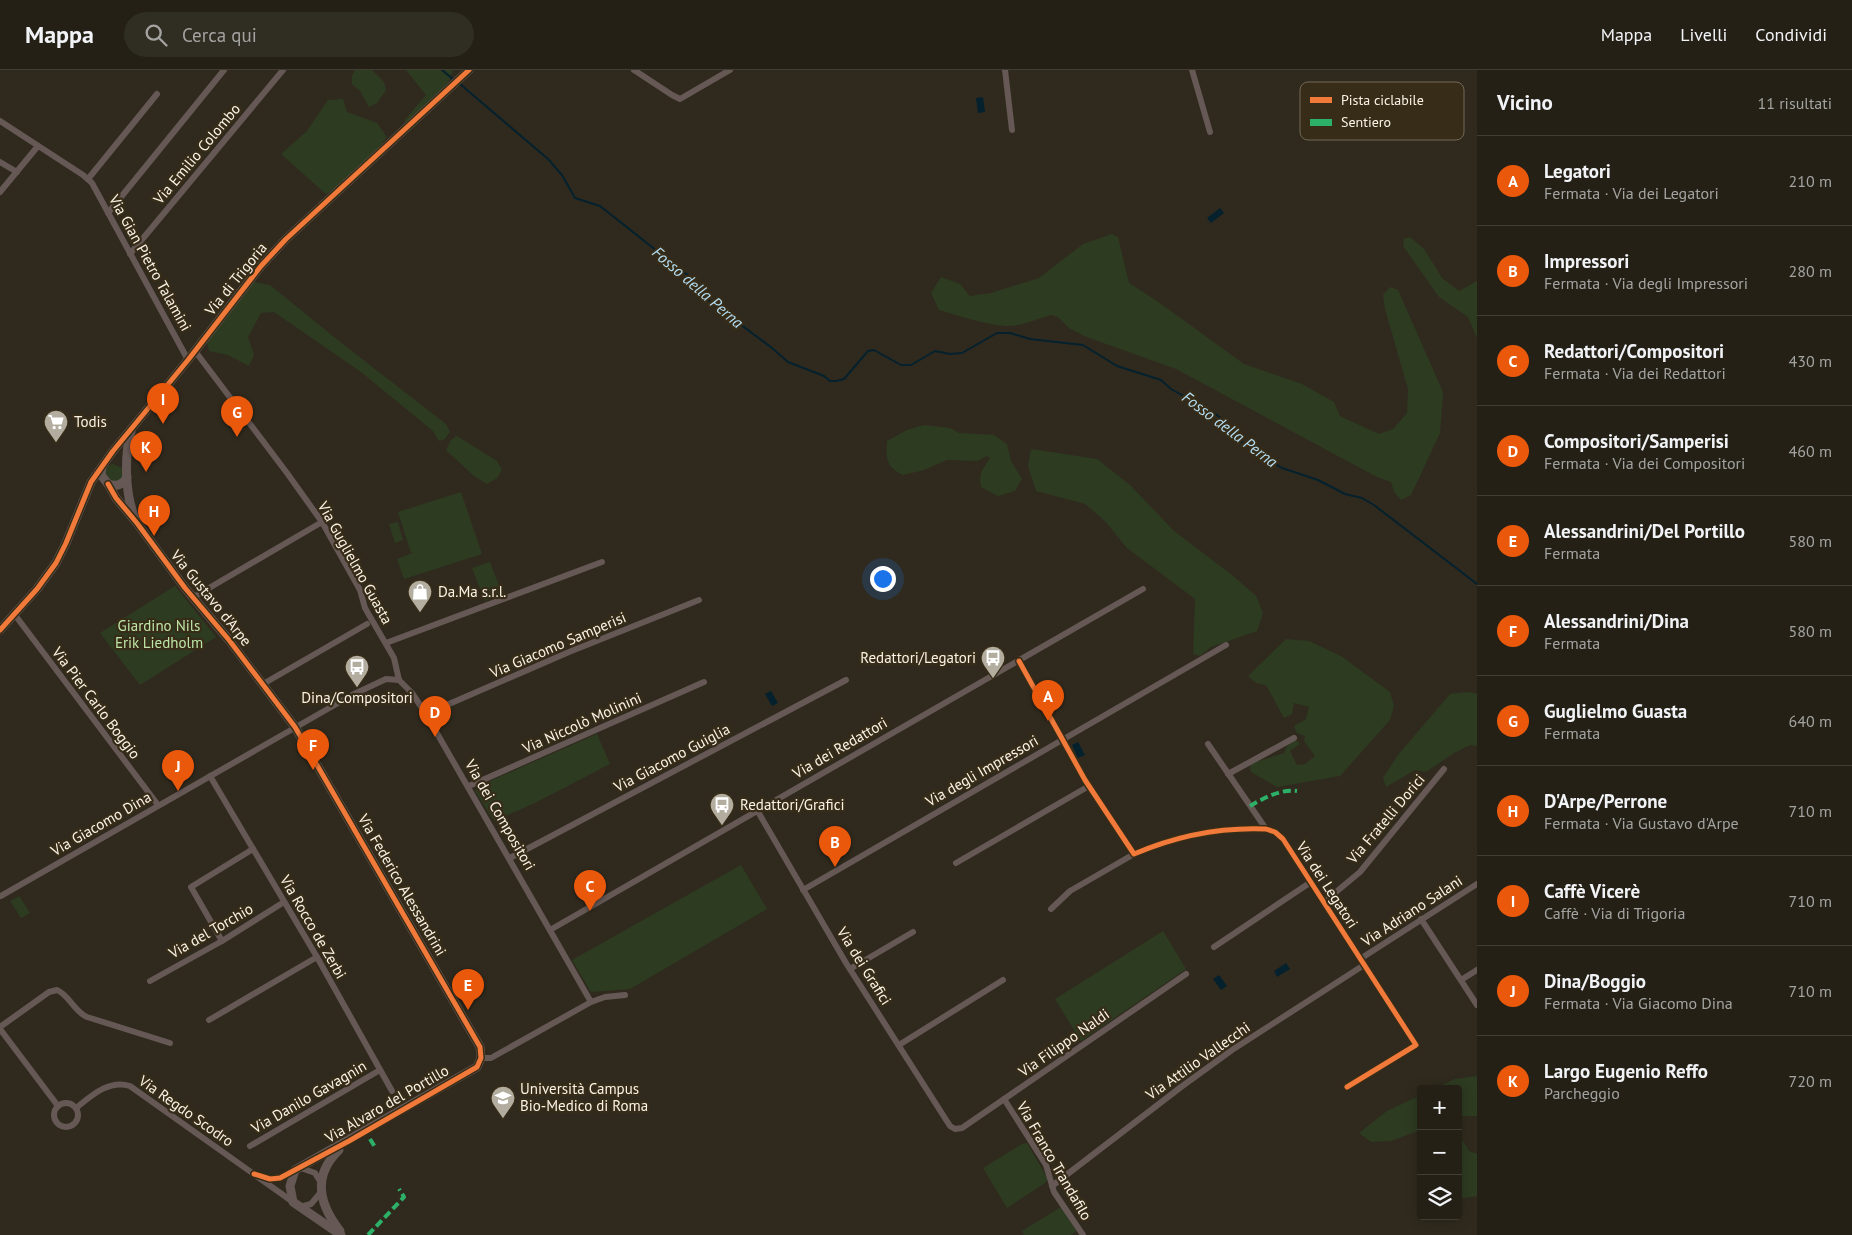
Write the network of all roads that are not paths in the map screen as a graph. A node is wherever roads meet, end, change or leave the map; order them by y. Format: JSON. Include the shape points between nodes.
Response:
{"nodes":[{"id":1,"x":224,"y":70,"type":"edge"},
{"id":2,"x":283,"y":70,"type":"edge"},
{"id":3,"x":469,"y":70,"type":"edge"},
{"id":4,"x":634,"y":70,"type":"edge"},
{"id":5,"x":730,"y":70,"type":"edge"},
{"id":6,"x":1005,"y":70,"type":"edge"},
{"id":7,"x":1192,"y":70,"type":"edge"},
{"id":8,"x":157,"y":94,"type":"dead end"},
{"id":9,"x":0,"y":121,"type":"edge"},
{"id":10,"x":1012,"y":130,"type":"dead end"},
{"id":11,"x":1210,"y":132,"type":"dead end"},
{"id":12,"x":38,"y":146,"type":"junction"},
{"id":13,"x":0,"y":162,"type":"edge"},
{"id":14,"x":16,"y":172,"type":"junction"},
{"id":15,"x":88,"y":179,"type":"junction"},
{"id":16,"x":0,"y":192,"type":"edge"},
{"id":17,"x":108,"y":213,"type":"junction"},
{"id":18,"x":130,"y":254,"type":"junction"},
{"id":19,"x":195,"y":351,"type":"junction"},
{"id":20,"x":188,"y":360,"type":"junction"},
{"id":21,"x":132,"y":430,"type":"junction"},
{"id":22,"x":105,"y":464,"type":"junction"},
{"id":23,"x":127,"y":473,"type":"junction"},
{"id":24,"x":108,"y":484,"type":"junction"},
{"id":25,"x":86,"y":492,"type":"junction"},
{"id":26,"x":322,"y":522,"type":"junction"},
{"id":27,"x":137,"y":523,"type":"junction"},
{"id":28,"x":602,"y":562,"type":"dead end"},
{"id":29,"x":1143,"y":589,"type":"dead end"},
{"id":30,"x":192,"y":598,"type":"junction"},
{"id":31,"x":699,"y":600,"type":"dead end"},
{"id":32,"x":14,"y":615,"type":"junction"},
{"id":33,"x":367,"y":624,"type":"dead end"},
{"id":34,"x":0,"y":630,"type":"edge"},
{"id":35,"x":386,"y":643,"type":"junction"},
{"id":36,"x":1226,"y":645,"type":"dead end"},
{"id":37,"x":1019,"y":661,"type":"junction"},
{"id":38,"x":399,"y":680,"type":"junction"},
{"id":39,"x":846,"y":680,"type":"dead end"},
{"id":40,"x":704,"y":682,"type":"dead end"},
{"id":41,"x":263,"y":684,"type":"junction"},
{"id":42,"x":426,"y":714,"type":"junction"},
{"id":43,"x":295,"y":727,"type":"junction"},
{"id":44,"x":1294,"y":738,"type":"dead end"},
{"id":45,"x":1062,"y":740,"type":"junction"},
{"id":46,"x":1208,"y":744,"type":"dead end"},
{"id":47,"x":1444,"y":769,"type":"dead end"},
{"id":48,"x":1228,"y":774,"type":"junction"},
{"id":49,"x":210,"y":776,"type":"junction"},
{"id":50,"x":469,"y":786,"type":"junction"},
{"id":51,"x":1089,"y":786,"type":"junction"},
{"id":52,"x":158,"y":805,"type":"junction"},
{"id":53,"x":757,"y":810,"type":"junction"},
{"id":54,"x":1266,"y":829,"type":"junction"},
{"id":55,"x":253,"y":849,"type":"junction"},
{"id":56,"x":1134,"y":854,"type":"junction"},
{"id":57,"x":510,"y":858,"type":"junction"},
{"id":58,"x":956,"y":862,"type":"dead end"},
{"id":59,"x":1311,"y":882,"type":"junction"},
{"id":60,"x":1477,"y":884,"type":"edge"},
{"id":61,"x":803,"y":890,"type":"junction"},
{"id":62,"x":1,"y":896,"type":"dead end"},
{"id":63,"x":284,"y":902,"type":"junction"},
{"id":64,"x":1324,"y":902,"type":"junction"},
{"id":65,"x":1051,"y":909,"type":"dead end"},
{"id":66,"x":1421,"y":919,"type":"junction"},
{"id":67,"x":550,"y":930,"type":"junction"},
{"id":68,"x":913,"y":932,"type":"dead end"},
{"id":69,"x":222,"y":941,"type":"junction"},
{"id":70,"x":1214,"y":947,"type":"dead end"},
{"id":71,"x":317,"y":957,"type":"junction"},
{"id":72,"x":1362,"y":962,"type":"junction"},
{"id":73,"x":850,"y":969,"type":"junction"},
{"id":74,"x":1477,"y":970,"type":"edge"},
{"id":75,"x":1186,"y":974,"type":"dead end"},
{"id":76,"x":1003,"y":980,"type":"dead end"},
{"id":77,"x":1461,"y":980,"type":"junction"},
{"id":78,"x":150,"y":981,"type":"dead end"},
{"id":79,"x":625,"y":995,"type":"dead end"},
{"id":80,"x":592,"y":1002,"type":"junction"},
{"id":81,"x":1477,"y":1005,"type":"edge"},
{"id":82,"x":209,"y":1020,"type":"dead end"},
{"id":83,"x":0,"y":1028,"type":"edge"},
{"id":84,"x":170,"y":1043,"type":"dead end"},
{"id":85,"x":899,"y":1045,"type":"junction"},
{"id":86,"x":481,"y":1058,"type":"junction"},
{"id":87,"x":380,"y":1070,"type":"junction"},
{"id":88,"x":1347,"y":1087,"type":"dead end"},
{"id":89,"x":392,"y":1091,"type":"dead end"},
{"id":90,"x":1004,"y":1099,"type":"junction"},
{"id":91,"x":58,"y":1106,"type":"junction"},
{"id":92,"x":76,"y":1108,"type":"junction"},
{"id":93,"x":955,"y":1130,"type":"joint"},
{"id":94,"x":349,"y":1141,"type":"junction"},
{"id":95,"x":250,"y":1146,"type":"dead end"},
{"id":96,"x":298,"y":1169,"type":"junction"},
{"id":97,"x":254,"y":1174,"type":"junction"},
{"id":98,"x":1052,"y":1186,"type":"junction"},
{"id":99,"x":321,"y":1187,"type":"junction"},
{"id":100,"x":296,"y":1205,"type":"junction"},
{"id":101,"x":342,"y":1235,"type":"edge"},
{"id":102,"x":1083,"y":1235,"type":"edge"}],
"edges":[{"from":1,"to":17,"type":"street"},
{"from":2,"to":18,"type":"street","name":"Via Emilio Colombo"},
{"from":3,"to":19,"type":"street","name":"Via di Trigoria","via":[[277,248]]},
{"from":4,"to":5,"type":"street","via":[[680,99]]},
{"from":6,"to":10,"type":"street"},
{"from":7,"to":11,"type":"street"},
{"from":8,"to":15,"type":"street"},
{"from":9,"to":12,"type":"street","name":"Via Gian Pietro Talamini"},
{"from":12,"to":14,"type":"street"},
{"from":12,"to":15,"type":"street","name":"Via Gian Pietro Talamini"},
{"from":13,"to":14,"type":"street"},
{"from":14,"to":16,"type":"street"},
{"from":15,"to":17,"type":"street","name":"Via Gian Pietro Talamini"},
{"from":17,"to":18,"type":"street","name":"Via Gian Pietro Talamini"},
{"from":18,"to":20,"type":"street","name":"Via Gian Pietro Talamini"},
{"from":19,"to":20,"type":"street","name":"Via di Trigoria"},
{"from":19,"to":26,"type":"street","name":"Via Guglielmo Guasta"},
{"from":20,"to":21,"type":"street","name":"Via di Trigoria"},
{"from":21,"to":22,"type":"street","name":"Via di Trigoria"},
{"from":21,"to":23,"type":"street","name":"Via di Trigoria"},
{"from":22,"to":23,"type":"street","via":[[119,460],[126,465]]},
{"from":22,"to":24,"type":"street","via":[[103,479]]},
{"from":22,"to":25,"type":"street","name":"Via di Trigoria"},
{"from":23,"to":24,"type":"street","via":[[125,481],[117,486]]},
{"from":23,"to":27,"type":"street","name":"Via Gustavo d'Arpe","via":[[131,507]]},
{"from":24,"to":25,"type":"street"},
{"from":24,"to":27,"type":"street","name":"Via Gustavo d'Arpe"},
{"from":25,"to":32,"type":"street","name":"Via di Trigoria","via":[[56,563]]},
{"from":26,"to":30,"type":"street"},
{"from":26,"to":35,"type":"street","name":"Via Guglielmo Guasta","via":[[360,590],[366,611]]},
{"from":27,"to":30,"type":"street","name":"Via Gustavo d'Arpe"},
{"from":28,"to":35,"type":"street"},
{"from":29,"to":37,"type":"street","name":"Via dei Redattori"},
{"from":30,"to":41,"type":"street","name":"Via Gustavo d'Arpe"},
{"from":31,"to":42,"type":"street","name":"Via Giacomo Samperisi"},
{"from":32,"to":34,"type":"street","name":"Via di Trigoria"},
{"from":32,"to":52,"type":"street","name":"Via Pier Carlo Boggio"},
{"from":33,"to":41,"type":"street"},
{"from":35,"to":38,"type":"street","name":"Via dei Compositori","via":[[395,660]]},
{"from":36,"to":45,"type":"street","name":"Via degli Impressori"},
{"from":37,"to":45,"type":"street"},
{"from":37,"to":53,"type":"street","name":"Via dei Redattori"},
{"from":38,"to":42,"type":"street","name":"Via dei Compositori"},
{"from":38,"to":43,"type":"street","name":"Via Giacomo Dina","via":[[386,679],[371,685]]},
{"from":39,"to":57,"type":"street","name":"Via Giacomo Guiglia"},
{"from":40,"to":50,"type":"street","name":"Via Niccolò Molinini"},
{"from":41,"to":43,"type":"street","name":"Via Gustavo d'Arpe"},
{"from":42,"to":50,"type":"street","name":"Via dei Compositori"},
{"from":43,"to":49,"type":"street","name":"Via Giacomo Dina"},
{"from":43,"to":86,"type":"street","name":"Via Federico Alessandrini","via":[[474,1033]]},
{"from":44,"to":48,"type":"street"},
{"from":45,"to":51,"type":"street"},
{"from":45,"to":61,"type":"street","name":"Via degli Impressori"},
{"from":46,"to":48,"type":"street","name":"Via dei Legatori"},
{"from":47,"to":64,"type":"street","name":"Via Fratelli Dorici","via":[[1360,872]]},
{"from":48,"to":54,"type":"street","name":"Via dei Legatori"},
{"from":49,"to":52,"type":"street","name":"Via Giacomo Dina"},
{"from":49,"to":55,"type":"street","name":"Via Rocco de Zerbi"},
{"from":50,"to":57,"type":"street","name":"Via dei Compositori"},
{"from":51,"to":56,"type":"street"},
{"from":51,"to":58,"type":"street"},
{"from":52,"to":62,"type":"street","name":"Via Giacomo Dina"},
{"from":53,"to":61,"type":"street","name":"Via dei Grafici"},
{"from":53,"to":67,"type":"street","name":"Via dei Redattori"},
{"from":54,"to":56,"type":"street","via":[[1191,835]]},
{"from":54,"to":59,"type":"street","name":"Via dei Legatori","via":[[1283,839]]},
{"from":55,"to":63,"type":"street","name":"Via Rocco de Zerbi"},
{"from":55,"to":69,"type":"street","via":[[190,887]]},
{"from":56,"to":65,"type":"street","via":[[1070,891]]},
{"from":57,"to":67,"type":"street","name":"Via dei Compositori"},
{"from":59,"to":64,"type":"street","name":"Via dei Legatori"},
{"from":59,"to":70,"type":"street"},
{"from":60,"to":66,"type":"street","name":"Via Adriano Salani"},
{"from":61,"to":73,"type":"street","name":"Via dei Grafici"},
{"from":63,"to":69,"type":"street","name":"Via del Torchio"},
{"from":63,"to":71,"type":"street","name":"Via Rocco de Zerbi"},
{"from":64,"to":72,"type":"street","name":"Via dei Legatori"},
{"from":66,"to":72,"type":"street","name":"Via Adriano Salani"},
{"from":66,"to":77,"type":"street"},
{"from":67,"to":80,"type":"street","name":"Via dei Compositori"},
{"from":68,"to":73,"type":"street"},
{"from":69,"to":78,"type":"street","name":"Via del Torchio"},
{"from":71,"to":82,"type":"street"},
{"from":71,"to":87,"type":"street","name":"Via Rocco de Zerbi"},
{"from":72,"to":88,"type":"street","name":"Via dei Legatori","via":[[1416,1045]]},
{"from":72,"to":98,"type":"street","name":"Via Attilio Vallecchi","via":[[1232,1050]]},
{"from":73,"to":85,"type":"street","name":"Via dei Grafici"},
{"from":74,"to":77,"type":"street"},
{"from":75,"to":90,"type":"street","name":"Via Filippo Naldi"},
{"from":76,"to":85,"type":"street"},
{"from":77,"to":81,"type":"street"},
{"from":79,"to":80,"type":"street","name":"Via Alvaro del Portillo"},
{"from":80,"to":86,"type":"street","name":"Via Alvaro del Portillo","via":[[491,1058]]},
{"from":83,"to":84,"type":"street","via":[[49,992],[57,990],[84,1016]]},
{"from":83,"to":91,"type":"street"},
{"from":85,"to":93,"type":"street","name":"Via dei Grafici"},
{"from":86,"to":94,"type":"street","name":"Via Alvaro del Portillo","via":[[477,1067]]},
{"from":87,"to":89,"type":"street","name":"Via Rocco de Zerbi"},
{"from":87,"to":95,"type":"street","name":"Via Danilo Gavagnin"},
{"from":90,"to":93,"type":"street","name":"Via Filippo Naldi"},
{"from":90,"to":98,"type":"street","name":"Via Franco Trandafilo","via":[[1046,1164]]},
{"from":91,"to":92,"type":"street","via":[[69,1103]]},
{"from":91,"to":92,"type":"street","name":"Via Regdo Scodro","via":[[54,1119],[64,1127],[75,1123],[78,1116]]},
{"from":92,"to":97,"type":"street","name":"Via Regdo Scodro","via":[[108,1086],[128,1086]]},
{"from":94,"to":96,"type":"street","name":"Via Alvaro del Portillo"},
{"from":94,"to":99,"type":"street","name":"Via Alvaro del Portillo","via":[[332,1156]]},
{"from":96,"to":97,"type":"street","name":"Via Regdo Scodro","via":[[275,1179]]},
{"from":96,"to":99,"type":"street","via":[[315,1173]]},
{"from":96,"to":100,"type":"street","via":[[290,1186]]},
{"from":97,"to":100,"type":"street","name":"Via Regdo Scodro"},
{"from":98,"to":102,"type":"street","name":"Via Franco Trandafilo"},
{"from":99,"to":100,"type":"street","via":[[311,1204]]},
{"from":99,"to":101,"type":"street","via":[[326,1210]]},
{"from":100,"to":101,"type":"street"}]}
